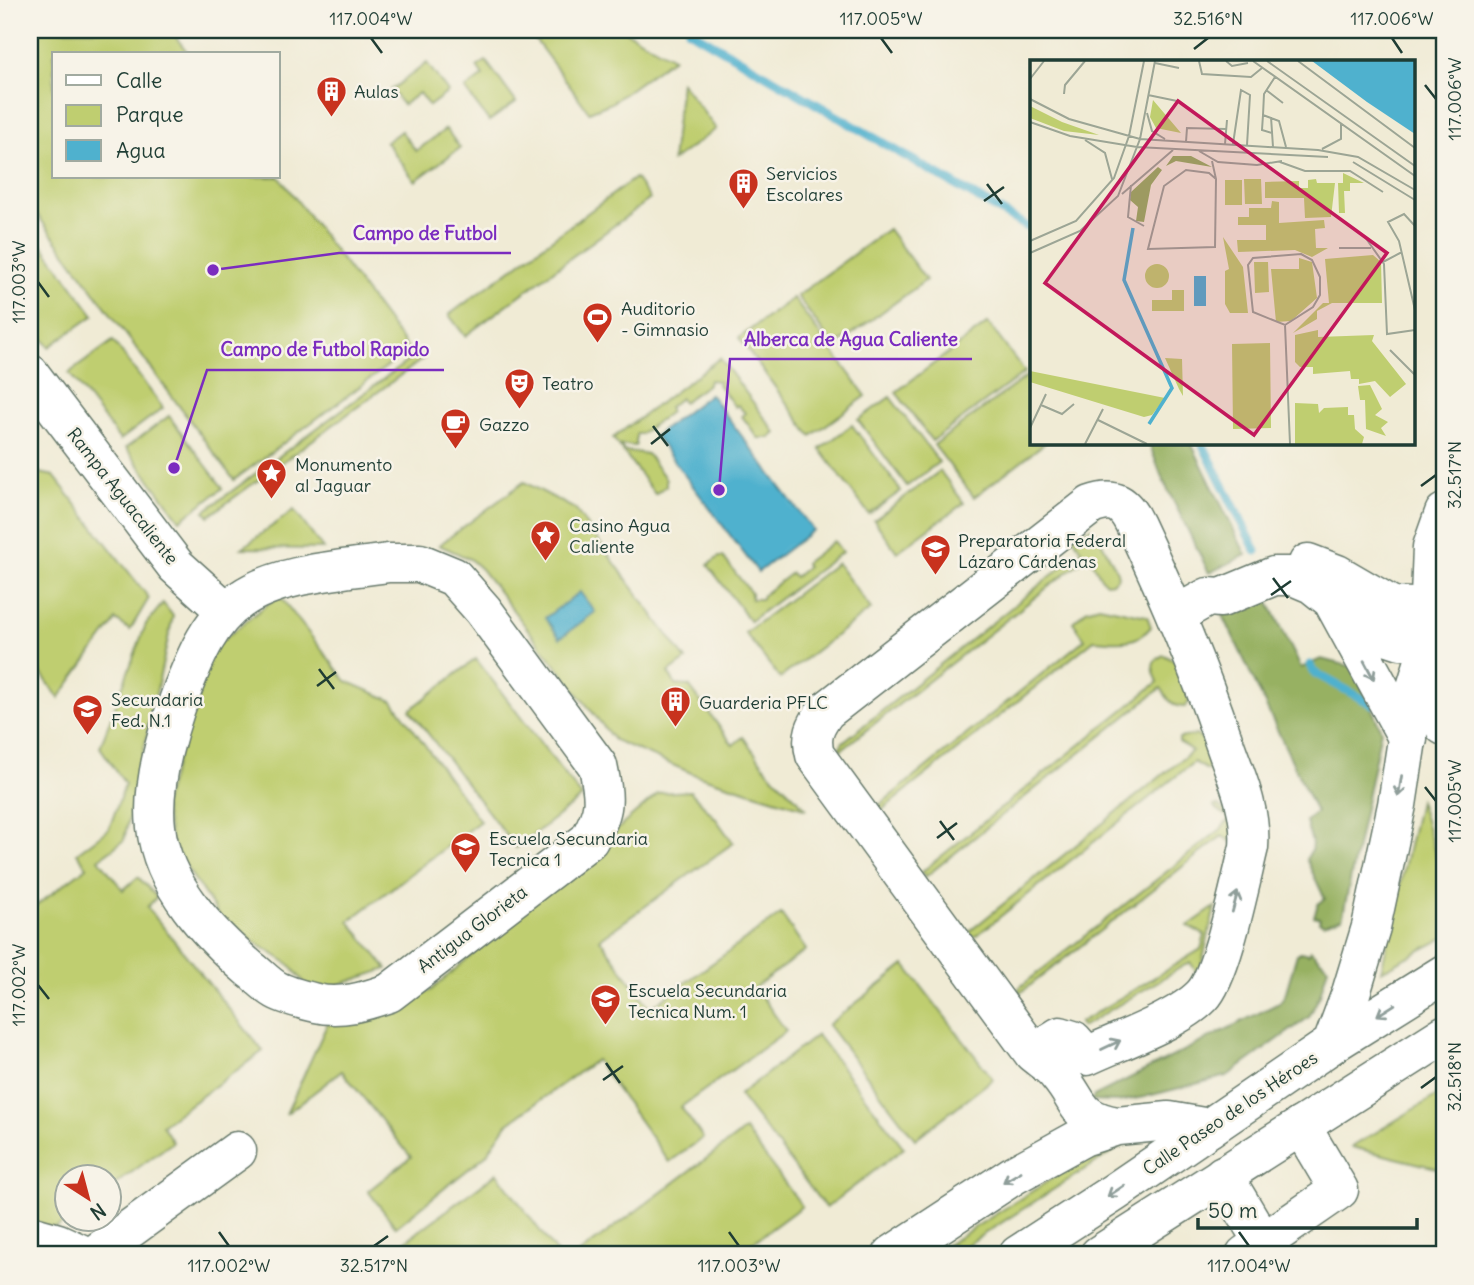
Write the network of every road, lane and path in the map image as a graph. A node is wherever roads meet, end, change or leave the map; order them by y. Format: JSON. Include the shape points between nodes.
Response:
{"nodes":[{"id":1,"x":30,"y":374,"type":"edge"},
{"id":2,"x":1444,"y":513,"type":"edge"},
{"id":3,"x":1332,"y":600,"type":"junction"},
{"id":4,"x":1192,"y":606,"type":"junction"},
{"id":5,"x":226,"y":611,"type":"junction"},
{"id":6,"x":1430,"y":633,"type":"junction"},
{"id":7,"x":1444,"y":726,"type":"edge"},
{"id":8,"x":1408,"y":739,"type":"junction"},
{"id":9,"x":1444,"y":974,"type":"edge"},
{"id":10,"x":1444,"y":1035,"type":"edge"},
{"id":11,"x":1332,"y":1044,"type":"junction"},
{"id":12,"x":1033,"y":1053,"type":"junction"},
{"id":13,"x":1444,"y":1062,"type":"edge"},
{"id":14,"x":1364,"y":1085,"type":"junction"},
{"id":15,"x":1117,"y":1126,"type":"junction"},
{"id":16,"x":1301,"y":1126,"type":"junction"},
{"id":17,"x":1209,"y":1128,"type":"junction"},
{"id":18,"x":237,"y":1151,"type":"dead end"},
{"id":19,"x":1054,"y":1154,"type":"junction"},
{"id":20,"x":1223,"y":1175,"type":"junction"},
{"id":21,"x":30,"y":1235,"type":"edge"},
{"id":22,"x":1254,"y":1248,"type":"edge"},
{"id":23,"x":1108,"y":1253,"type":"edge"},
{"id":24,"x":84,"y":1255,"type":"edge"},
{"id":25,"x":94,"y":1255,"type":"edge"},
{"id":26,"x":892,"y":1255,"type":"edge"},
{"id":27,"x":1018,"y":1255,"type":"edge"}],
"edges":[{"from":1,"to":5,"type":"street","name":"Rampa Aguacaliente","via":[[176,566]]},
{"from":2,"to":6,"type":"street","via":[[1432,547]]},
{"from":3,"to":4,"type":"street","via":[[1312,584],[1284,575]]},
{"from":3,"to":6,"type":"street","via":[[1383,634],[1401,640]]},
{"from":3,"to":8,"type":"street","one_way":true},
{"from":4,"to":6,"type":"street","via":[[1225,579],[1270,562],[1290,560],[1327,569]]},
{"from":12,"to":4,"type":"street","one_way":true,"via":[[1060,1036],[1073,1040],[1087,1056],[1174,1016],[1202,996],[1215,976],[1250,829],[1245,799],[1209,698]]},
{"from":4,"to":12,"type":"street","via":[[1129,512],[1102,501],[826,710],[811,740],[815,755]]},
{"from":5,"to":5,"type":"street","name":"Antigua Glorieta","via":[[267,586],[322,572],[388,563],[420,564],[454,577],[598,766],[602,816],[589,840],[389,993],[352,1004],[318,1004],[276,990],[226,949],[194,912],[166,867],[156,828],[156,788],[172,718],[198,648]]},
{"from":6,"to":7,"type":"street"},
{"from":6,"to":8,"type":"street"},
{"from":8,"to":11,"type":"street","one_way":true,"via":[[1371,926]]},
{"from":9,"to":11,"type":"street","name":"Calle Paseo de los Héroes","one_way":true},
{"from":10,"to":14,"type":"street"},
{"from":11,"to":17,"type":"street","name":"Calle Paseo de los Héroes"},
{"from":12,"to":15,"type":"street","via":[[1058,1074],[1087,1116]]},
{"from":12,"to":19,"type":"street","via":[[1067,1130]]},
{"from":13,"to":14,"type":"street"},
{"from":14,"to":16,"type":"street"},
{"from":15,"to":17,"type":"street","via":[[1169,1121]]},
{"from":15,"to":19,"type":"street","via":[[1083,1137]]},
{"from":16,"to":20,"type":"street"},
{"from":16,"to":22,"type":"street","via":[[1339,1190]]},
{"from":17,"to":27,"type":"street","name":"Calle Paseo de los Héroes","one_way":true},
{"from":18,"to":25,"type":"street"},
{"from":19,"to":26,"type":"street","one_way":true},
{"from":20,"to":22,"type":"street"},
{"from":20,"to":23,"type":"street"},
{"from":21,"to":24,"type":"street"}]}
